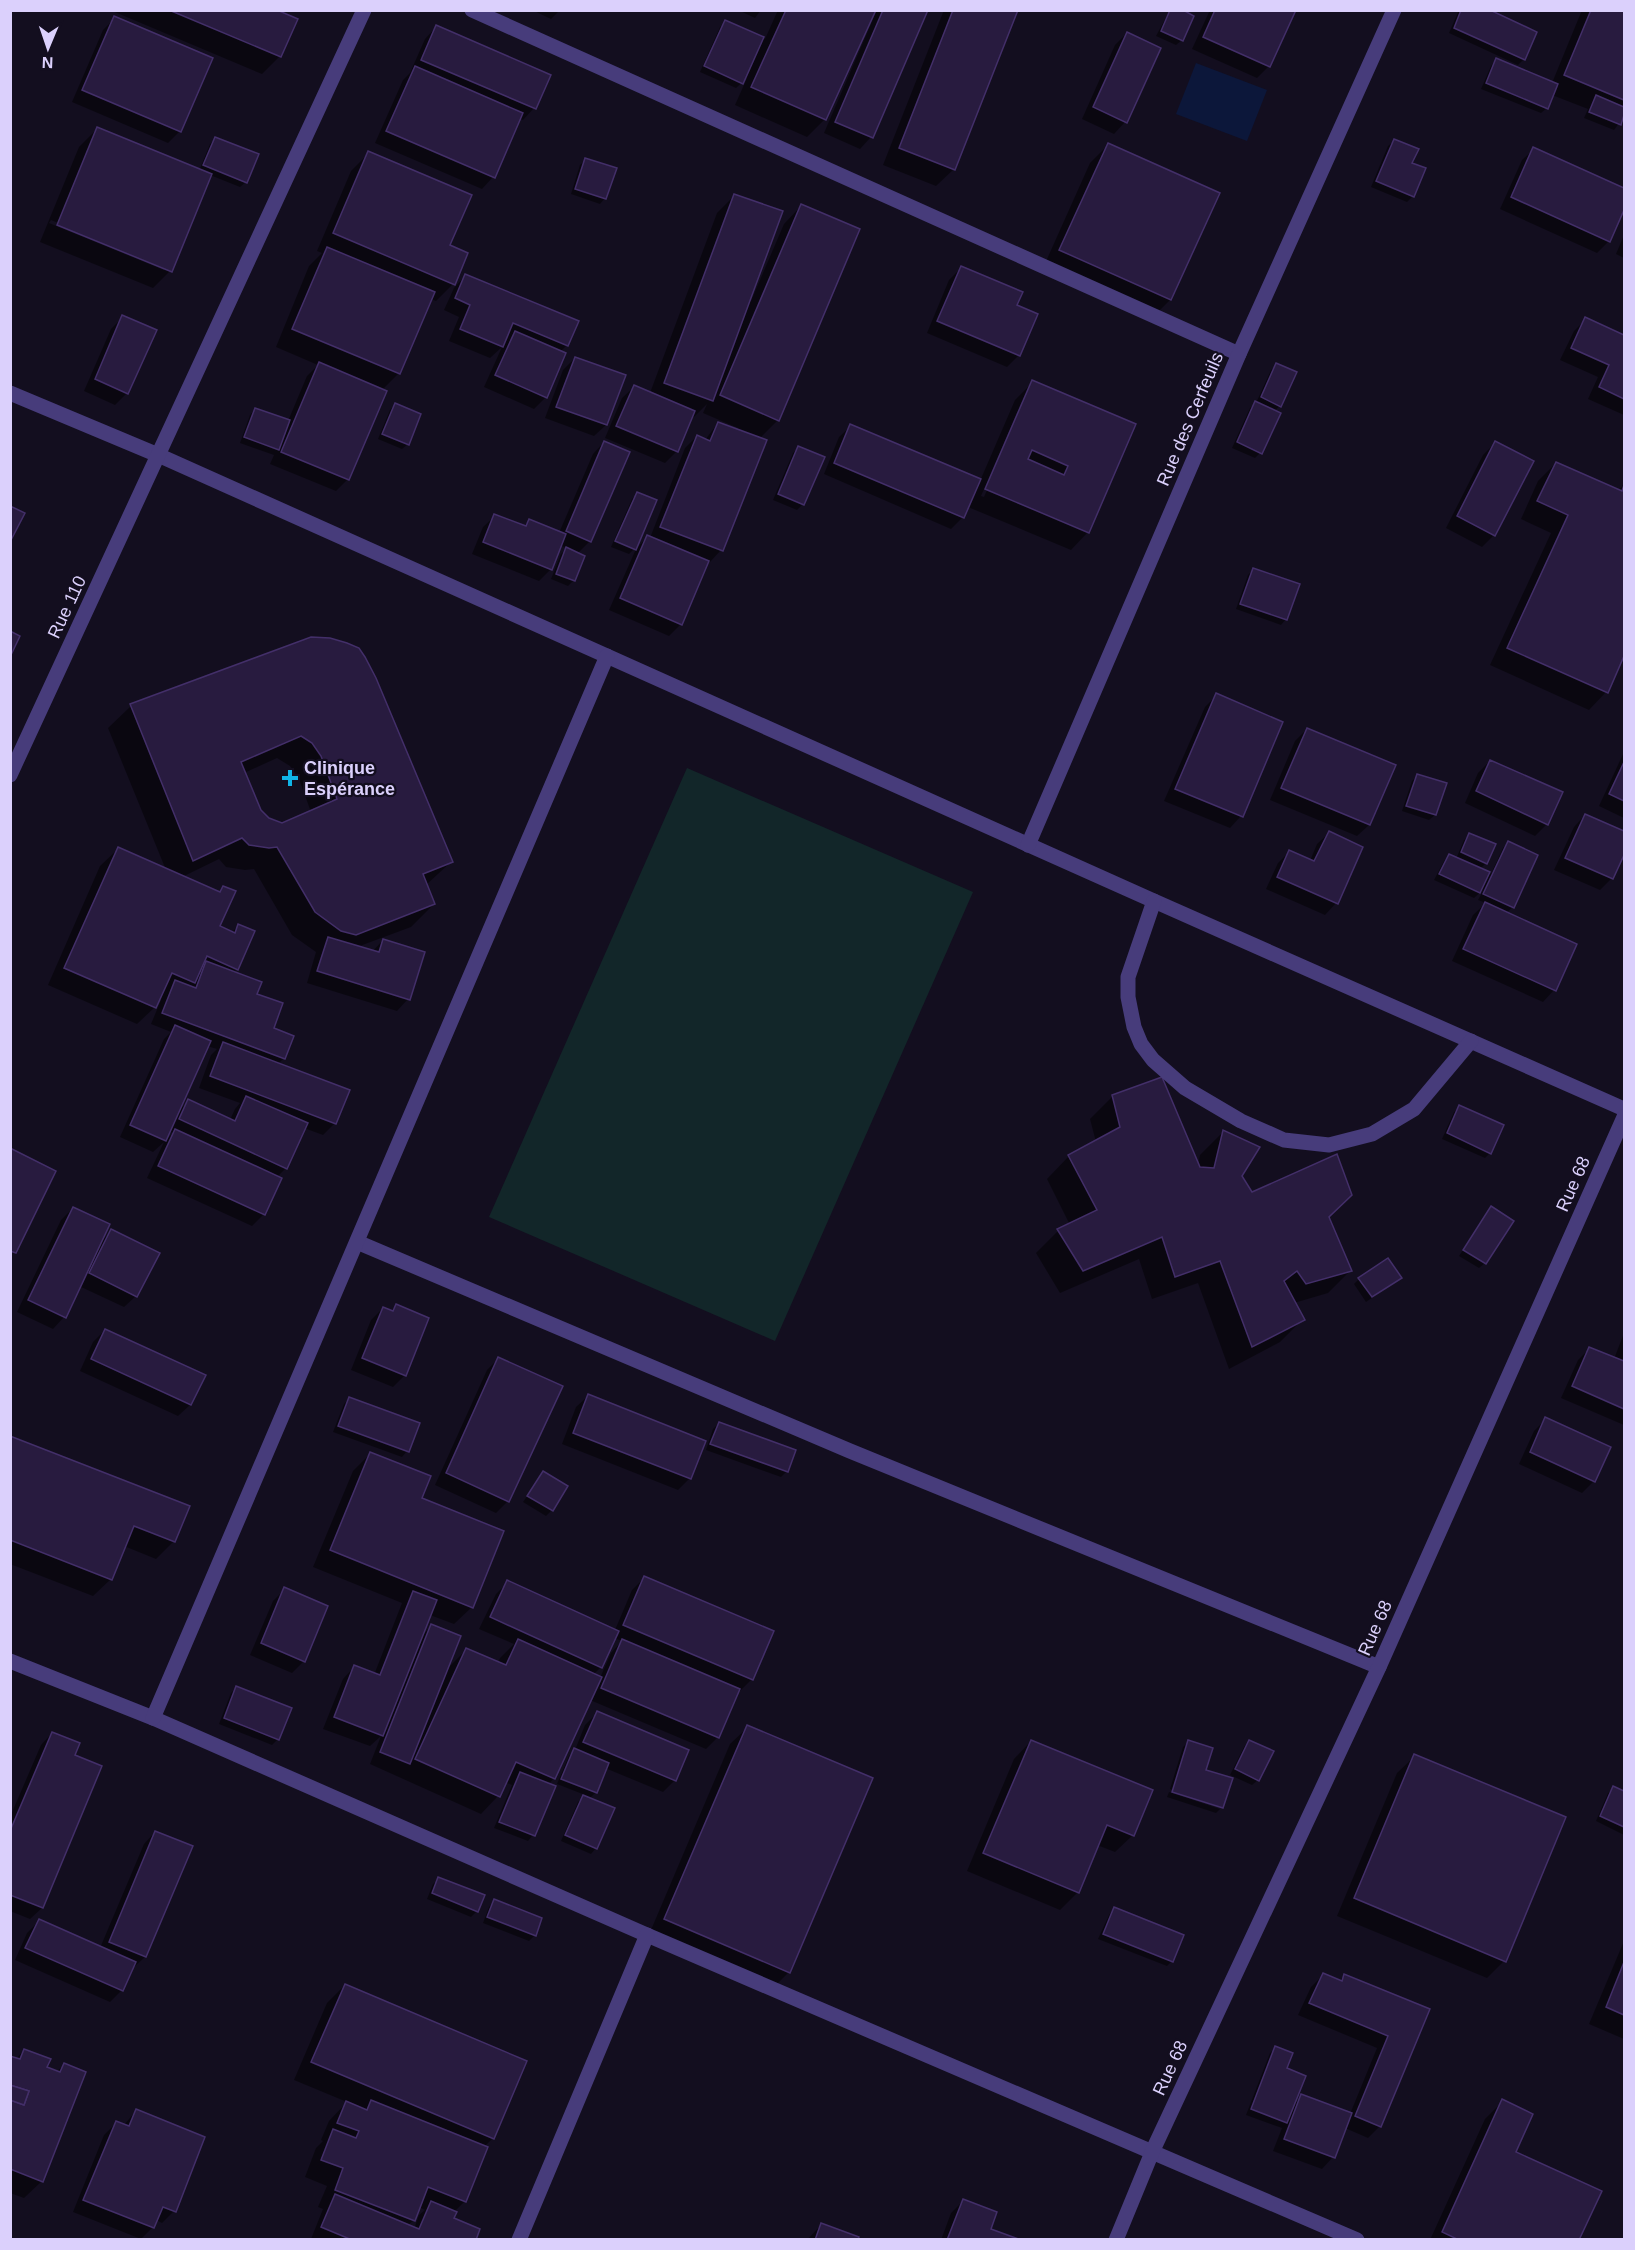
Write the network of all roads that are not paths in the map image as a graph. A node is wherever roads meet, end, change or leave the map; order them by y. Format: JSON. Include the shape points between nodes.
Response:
{"nodes":[{"id":1,"x":364,"y":10,"type":"edge"},
{"id":2,"x":472,"y":10,"type":"edge"},
{"id":3,"x":1394,"y":10,"type":"edge"},
{"id":4,"x":1239,"y":354,"type":"junction"},
{"id":5,"x":10,"y":393,"type":"edge"},
{"id":6,"x":158,"y":455,"type":"junction"},
{"id":7,"x":607,"y":656,"type":"junction"},
{"id":8,"x":10,"y":775,"type":"edge"},
{"id":9,"x":1028,"y":845,"type":"junction"},
{"id":10,"x":1154,"y":901,"type":"junction"},
{"id":11,"x":1472,"y":1041,"type":"junction"},
{"id":12,"x":1624,"y":1108,"type":"edge"},
{"id":13,"x":1624,"y":1117,"type":"edge"},
{"id":14,"x":357,"y":1242,"type":"junction"},
{"id":15,"x":10,"y":1661,"type":"edge"},
{"id":16,"x":1379,"y":1667,"type":"junction"},
{"id":17,"x":153,"y":1718,"type":"junction"},
{"id":18,"x":647,"y":1935,"type":"junction"},
{"id":19,"x":1153,"y":2150,"type":"junction"},
{"id":20,"x":519,"y":2240,"type":"edge"},
{"id":21,"x":1116,"y":2240,"type":"edge"},
{"id":22,"x":1357,"y":2240,"type":"edge"}],
"edges":[{"from":1,"to":6,"type":"street","name":"Rue 110"},
{"from":2,"to":4,"type":"street"},
{"from":3,"to":4,"type":"street","name":"Rue des Cerfeuils"},
{"from":4,"to":9,"type":"street","name":"Rue des Cerfeuils"},
{"from":5,"to":6,"type":"street"},
{"from":6,"to":7,"type":"street"},
{"from":6,"to":8,"type":"street","name":"Rue 110"},
{"from":7,"to":9,"type":"street"},
{"from":7,"to":14,"type":"street"},
{"from":9,"to":10,"type":"street"},
{"from":10,"to":11,"type":"street"},
{"from":10,"to":11,"type":"street","via":[[1128,977],[1130,1007],[1141,1044],[1185,1088],[1241,1121],[1284,1140],[1329,1145],[1372,1134],[1414,1109]]},
{"from":11,"to":12,"type":"street"},
{"from":13,"to":16,"type":"street","name":"Rue 68"},
{"from":14,"to":16,"type":"street","via":[[850,1451]]},
{"from":14,"to":17,"type":"street"},
{"from":15,"to":17,"type":"street"},
{"from":16,"to":19,"type":"street","name":"Rue 68"},
{"from":17,"to":18,"type":"street"},
{"from":18,"to":19,"type":"street"},
{"from":18,"to":20,"type":"street"},
{"from":19,"to":21,"type":"street","name":"Rue 68"},
{"from":19,"to":22,"type":"street"}]}
